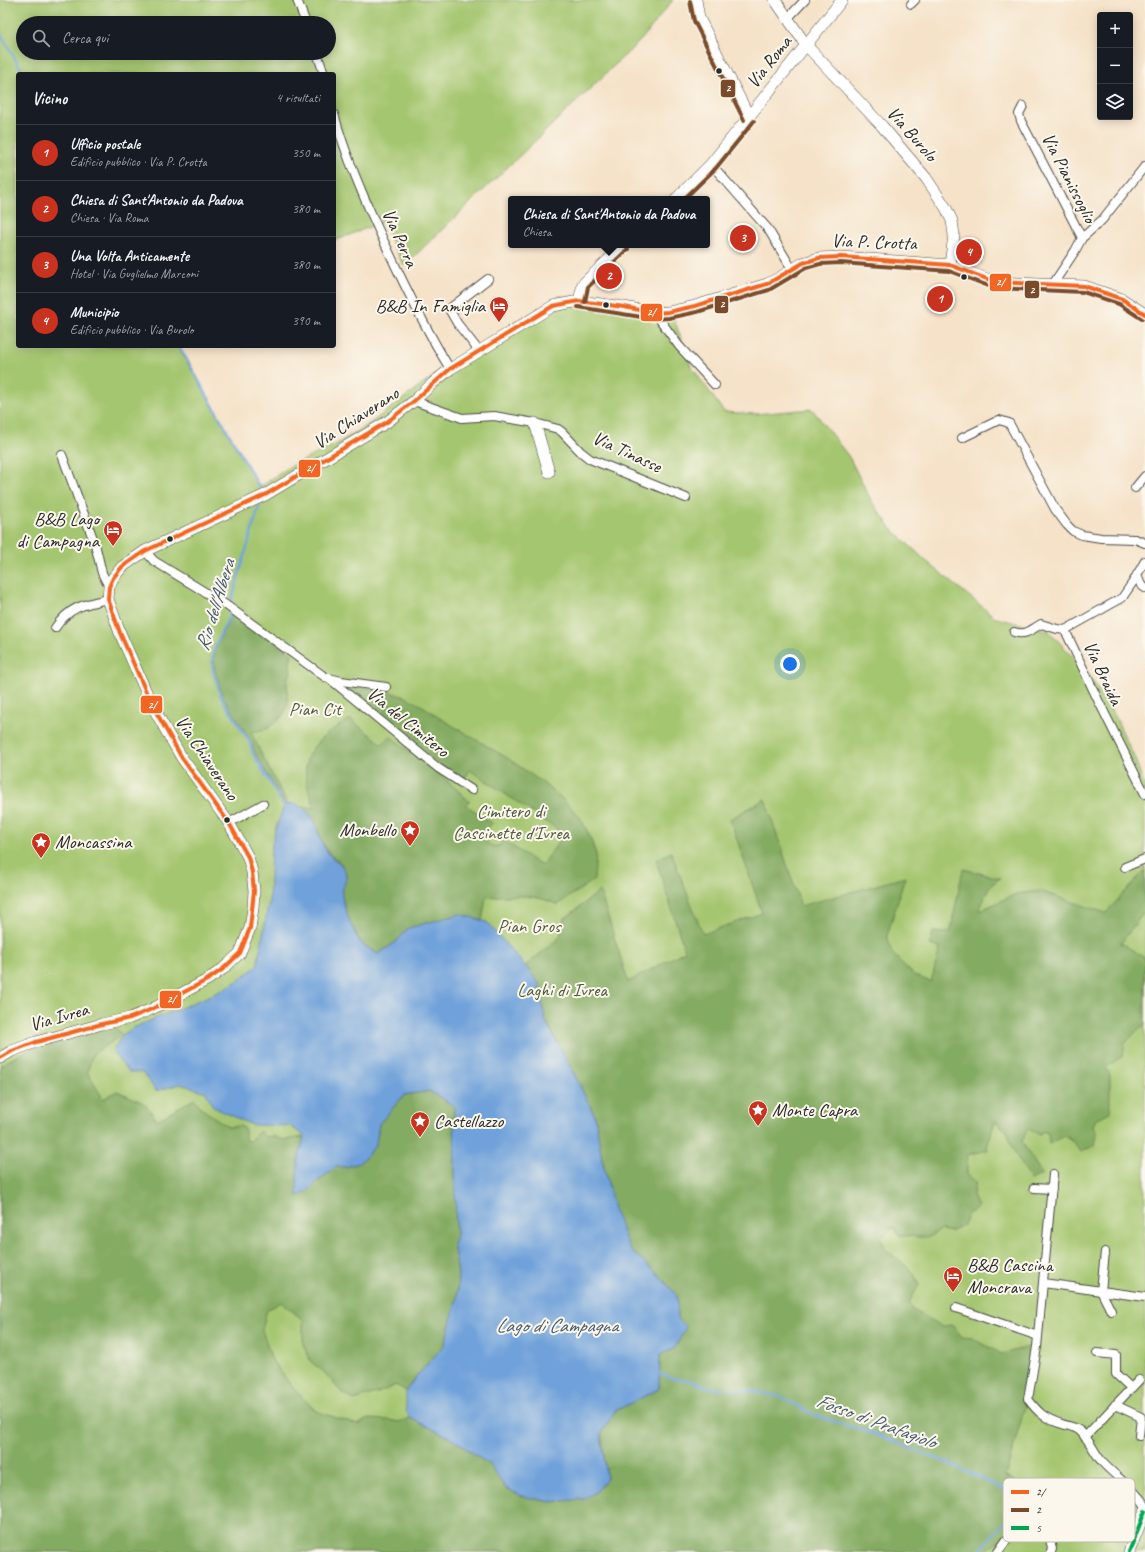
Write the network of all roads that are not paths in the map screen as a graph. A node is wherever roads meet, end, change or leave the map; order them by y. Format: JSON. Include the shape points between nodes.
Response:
{"nodes":[{"id":1,"x":297,"y":0,"type":"edge"},
{"id":2,"x":696,"y":0,"type":"edge"},
{"id":3,"x":775,"y":0,"type":"edge"},
{"id":4,"x":805,"y":0,"type":"edge"},
{"id":5,"x":842,"y":0,"type":"edge"},
{"id":6,"x":303,"y":16,"type":"edge"},
{"id":7,"x":788,"y":19,"type":"junction"},
{"id":8,"x":806,"y":45,"type":"junction"},
{"id":9,"x":319,"y":60,"type":"edge"},
{"id":10,"x":323,"y":72,"type":"edge"},
{"id":11,"x":1023,"y":106,"type":"dead end"},
{"id":12,"x":749,"y":117,"type":"junction"},
{"id":13,"x":336,"y":121,"type":"edge"},
{"id":14,"x":712,"y":164,"type":"junction"},
{"id":15,"x":1145,"y":166,"type":"edge"},
{"id":16,"x":679,"y":196,"type":"edge"},
{"id":17,"x":1082,"y":238,"type":"junction"},
{"id":18,"x":621,"y":248,"type":"edge"},
{"id":19,"x":950,"y":265,"type":"junction"},
{"id":20,"x":792,"y":269,"type":"junction"},
{"id":21,"x":488,"y":279,"type":"dead end"},
{"id":22,"x":1053,"y":284,"type":"junction"},
{"id":23,"x":579,"y":301,"type":"junction"},
{"id":24,"x":655,"y":314,"type":"junction"},
{"id":25,"x":1145,"y":314,"type":"edge"},
{"id":26,"x":479,"y":351,"type":"junction"},
{"id":27,"x":450,"y":369,"type":"junction"},
{"id":28,"x":715,"y":385,"type":"dead end"},
{"id":29,"x":414,"y":401,"type":"junction"},
{"id":30,"x":534,"y":423,"type":"junction"},
{"id":31,"x":962,"y":438,"type":"dead end"},
{"id":32,"x":62,"y":456,"type":"dead end"},
{"id":33,"x":549,"y":472,"type":"dead end"},
{"id":34,"x":1145,"y":476,"type":"edge"},
{"id":35,"x":1135,"y":488,"type":"dead end"},
{"id":36,"x":686,"y":498,"type":"dead end"},
{"id":37,"x":1145,"y":543,"type":"edge"},
{"id":38,"x":145,"y":551,"type":"junction"},
{"id":39,"x":1145,"y":561,"type":"edge"},
{"id":40,"x":1137,"y":574,"type":"junction"},
{"id":41,"x":109,"y":587,"type":"junction"},
{"id":42,"x":1145,"y":588,"type":"edge"},
{"id":43,"x":108,"y":599,"type":"junction"},
{"id":44,"x":55,"y":628,"type":"dead end"},
{"id":45,"x":1065,"y":630,"type":"junction"},
{"id":46,"x":1014,"y":632,"type":"dead end"},
{"id":47,"x":325,"y":677,"type":"junction"},
{"id":48,"x":386,"y":687,"type":"dead end"},
{"id":49,"x":472,"y":790,"type":"dead end"},
{"id":50,"x":1145,"y":794,"type":"edge"},
{"id":51,"x":263,"y":804,"type":"dead end"},
{"id":52,"x":229,"y":823,"type":"junction"},
{"id":53,"x":1145,"y":859,"type":"edge"},
{"id":54,"x":1125,"y":867,"type":"dead end"},
{"id":55,"x":130,"y":1018,"type":"joint"},
{"id":56,"x":0,"y":1058,"type":"edge"},
{"id":57,"x":1054,"y":1174,"type":"dead end"},
{"id":58,"x":1034,"y":1188,"type":"dead end"},
{"id":59,"x":1052,"y":1189,"type":"junction"},
{"id":60,"x":1105,"y":1252,"type":"dead end"},
{"id":61,"x":1043,"y":1284,"type":"junction"},
{"id":62,"x":1101,"y":1291,"type":"junction"},
{"id":63,"x":1145,"y":1297,"type":"edge"},
{"id":64,"x":956,"y":1308,"type":"dead end"},
{"id":65,"x":1111,"y":1311,"type":"dead end"},
{"id":66,"x":1038,"y":1336,"type":"junction"},
{"id":67,"x":1097,"y":1353,"type":"dead end"},
{"id":68,"x":1139,"y":1380,"type":"dead end"},
{"id":69,"x":1131,"y":1388,"type":"junction"},
{"id":70,"x":1116,"y":1405,"type":"junction"},
{"id":71,"x":1139,"y":1436,"type":"dead end"},
{"id":72,"x":1085,"y":1437,"type":"junction"},
{"id":73,"x":1120,"y":1478,"type":"edge"},
{"id":74,"x":1135,"y":1491,"type":"edge"},
{"id":75,"x":1145,"y":1505,"type":"edge"},
{"id":76,"x":1145,"y":1511,"type":"edge"},
{"id":77,"x":1135,"y":1534,"type":"edge"},
{"id":78,"x":1005,"y":1542,"type":"edge"},
{"id":79,"x":1051,"y":1542,"type":"edge"},
{"id":80,"x":1132,"y":1542,"type":"edge"},
{"id":81,"x":998,"y":1552,"type":"edge"},
{"id":82,"x":1051,"y":1552,"type":"edge"},
{"id":83,"x":1129,"y":1552,"type":"edge"}],
"edges":[{"from":1,"to":6,"type":"street"},
{"from":2,"to":12,"type":"street","via":[[699,18]]},
{"from":3,"to":7,"type":"street","name":"Via Burolo"},
{"from":4,"to":7,"type":"street"},
{"from":5,"to":8,"type":"street","name":"Via Roma"},
{"from":7,"to":8,"type":"street","name":"Via Burolo"},
{"from":8,"to":12,"type":"street","name":"Via Roma"},
{"from":8,"to":19,"type":"street","name":"Via Burolo","via":[[910,158],[946,208],[952,221],[954,235]]},
{"from":9,"to":10,"type":"street"},
{"from":11,"to":17,"type":"street","name":"Via Pianissoglio","via":[[1019,114],[1021,122]]},
{"from":12,"to":14,"type":"street","name":"Via Roma"},
{"from":13,"to":27,"type":"street","name":"Via Perra","via":[[344,147],[399,275]]},
{"from":14,"to":16,"type":"street","name":"Via Roma"},
{"from":14,"to":20,"type":"street","via":[[768,229]]},
{"from":15,"to":17,"type":"street","via":[[1102,220]]},
{"from":17,"to":22,"type":"street","name":"Via Pianissoglio"},
{"from":18,"to":23,"type":"street","via":[[583,284]]},
{"from":19,"to":20,"type":"street","name":"Via P. Crotta","via":[[841,257],[819,258]]},
{"from":19,"to":22,"type":"street","name":"Via P. Crotta","via":[[995,282]]},
{"from":20,"to":24,"type":"street","name":"Via P. Crotta","via":[[779,278],[744,292]]},
{"from":21,"to":26,"type":"street","via":[[449,308],[457,323]]},
{"from":22,"to":25,"type":"street","name":"Via P. Crotta","via":[[1091,288],[1122,300]]},
{"from":23,"to":24,"type":"street","name":"Via P. Crotta"},
{"from":23,"to":26,"type":"street","name":"Via Chiaverano","via":[[553,306]]},
{"from":24,"to":28,"type":"street","via":[[679,346]]},
{"from":26,"to":27,"type":"street","name":"Via Chiaverano"},
{"from":27,"to":29,"type":"street","name":"Via Chiaverano"},
{"from":29,"to":30,"type":"street","name":"Via Tinasse","via":[[462,418],[494,416]]},
{"from":29,"to":38,"type":"street","name":"Via Chiaverano","via":[[388,422],[261,496]]},
{"from":30,"to":33,"type":"street"},
{"from":30,"to":36,"type":"street","name":"Via Tinasse","via":[[558,429],[590,459]]},
{"from":31,"to":37,"type":"street","via":[[1000,420],[1009,423],[1055,509],[1073,531],[1101,538],[1135,539]]},
{"from":32,"to":41,"type":"street"},
{"from":34,"to":35,"type":"street"},
{"from":38,"to":41,"type":"street","name":"Via Chiaverano","via":[[122,567]]},
{"from":38,"to":47,"type":"street","name":"Via del Cimitero","via":[[154,561],[226,605]]},
{"from":39,"to":40,"type":"street"},
{"from":40,"to":42,"type":"street"},
{"from":40,"to":45,"type":"street","via":[[1122,598]]},
{"from":41,"to":43,"type":"street","name":"Via Chiaverano"},
{"from":43,"to":44,"type":"street","via":[[92,602],[72,611]]},
{"from":43,"to":52,"type":"street","name":"Via Chiaverano","via":[[151,703],[182,758]]},
{"from":45,"to":46,"type":"street","via":[[1041,624],[1025,634]]},
{"from":45,"to":50,"type":"street","name":"Via Braida"},
{"from":47,"to":48,"type":"street"},
{"from":47,"to":49,"type":"street","name":"Via del Cimitero","via":[[438,768]]},
{"from":51,"to":52,"type":"street"},
{"from":52,"to":55,"type":"street","name":"Via Chiaverano","via":[[248,857],[254,891],[250,928],[240,953],[224,969],[207,980]]},
{"from":53,"to":54,"type":"street"},
{"from":55,"to":56,"type":"street","name":"Via Ivrea","via":[[36,1042]]},
{"from":57,"to":59,"type":"street"},
{"from":58,"to":59,"type":"street"},
{"from":59,"to":61,"type":"street"},
{"from":60,"to":62,"type":"street"},
{"from":61,"to":62,"type":"street"},
{"from":61,"to":66,"type":"street"},
{"from":62,"to":63,"type":"street"},
{"from":62,"to":65,"type":"street"},
{"from":64,"to":66,"type":"street"},
{"from":66,"to":72,"type":"street","via":[[1028,1399],[1037,1412],[1079,1429]]},
{"from":67,"to":69,"type":"street","via":[[1116,1355],[1116,1374]]},
{"from":68,"to":69,"type":"street"},
{"from":69,"to":70,"type":"street"},
{"from":70,"to":71,"type":"street","via":[[1141,1417]]},
{"from":70,"to":72,"type":"street"},
{"from":72,"to":73,"type":"street","via":[[1094,1453]]},
{"from":74,"to":75,"type":"street"},
{"from":76,"to":77,"type":"street"},
{"from":78,"to":81,"type":"street"},
{"from":79,"to":82,"type":"street"},
{"from":80,"to":83,"type":"street"}]}
